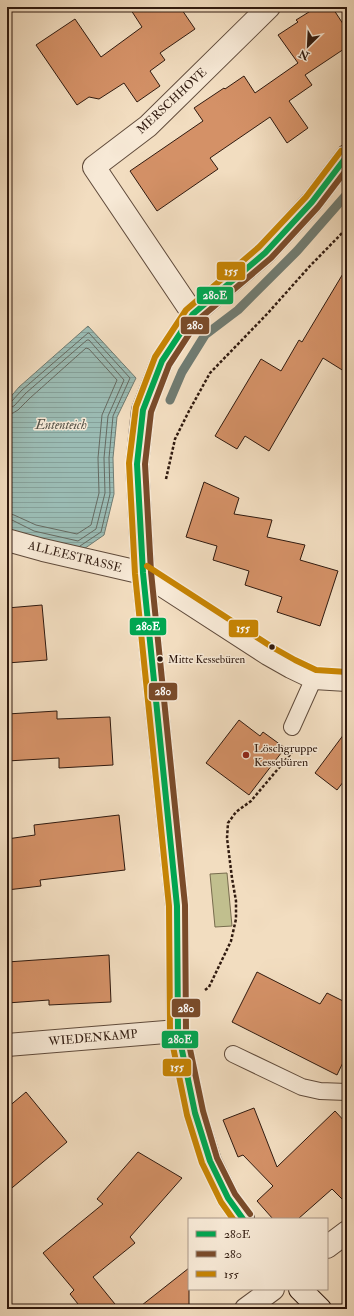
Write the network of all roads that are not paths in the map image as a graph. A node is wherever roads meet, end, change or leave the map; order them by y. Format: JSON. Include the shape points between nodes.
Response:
{"nodes":[{"id":1,"x":269,"y":7,"type":"edge"},
{"id":2,"x":347,"y":156,"type":"edge"},
{"id":3,"x":193,"y":314,"type":"junction"},
{"id":4,"x":7,"y":540,"type":"edge"},
{"id":5,"x":143,"y":573,"type":"junction"},
{"id":6,"x":314,"y":678,"type":"junction"},
{"id":7,"x":347,"y":680,"type":"edge"},
{"id":8,"x":292,"y":727,"type":"road end"},
{"id":9,"x":178,"y":1031,"type":"junction"},
{"id":10,"x":7,"y":1045,"type":"edge"},
{"id":11,"x":233,"y":1054,"type":"dead end"},
{"id":12,"x":347,"y":1092,"type":"edge"},
{"id":13,"x":242,"y":1218,"type":"edge"},
{"id":14,"x":347,"y":1232,"type":"edge"},
{"id":15,"x":328,"y":1246,"type":"edge"},
{"id":16,"x":272,"y":1290,"type":"edge"},
{"id":17,"x":301,"y":1290,"type":"edge"},
{"id":18,"x":246,"y":1309,"type":"edge"},
{"id":19,"x":320,"y":1309,"type":"edge"}],
"edges":[{"from":1,"to":3,"type":"main road","name":"MERSCHHOVE","via":[[148,126],[94,167]]},
{"from":2,"to":3,"type":"main road","via":[[312,202],[265,253]]},
{"from":3,"to":5,"type":"main road","via":[[162,361],[143,410],[137,464]]},
{"from":4,"to":5,"type":"main road","name":"ALLEESTRASSE"},
{"from":5,"to":6,"type":"main road","via":[[268,654]]},
{"from":5,"to":9,"type":"main road","via":[[176,906]]},
{"from":6,"to":7,"type":"main road"},
{"from":6,"to":8,"type":"lane"},
{"from":9,"to":10,"type":"main road","name":"WIEDENKAMP"},
{"from":9,"to":13,"type":"main road","via":[[195,1113],[210,1161],[228,1198]]},
{"from":11,"to":12,"type":"lane","via":[[302,1087],[320,1092]]},
{"from":14,"to":15,"type":"main road"},
{"from":16,"to":18,"type":"main road"},
{"from":17,"to":19,"type":"main road"}]}
